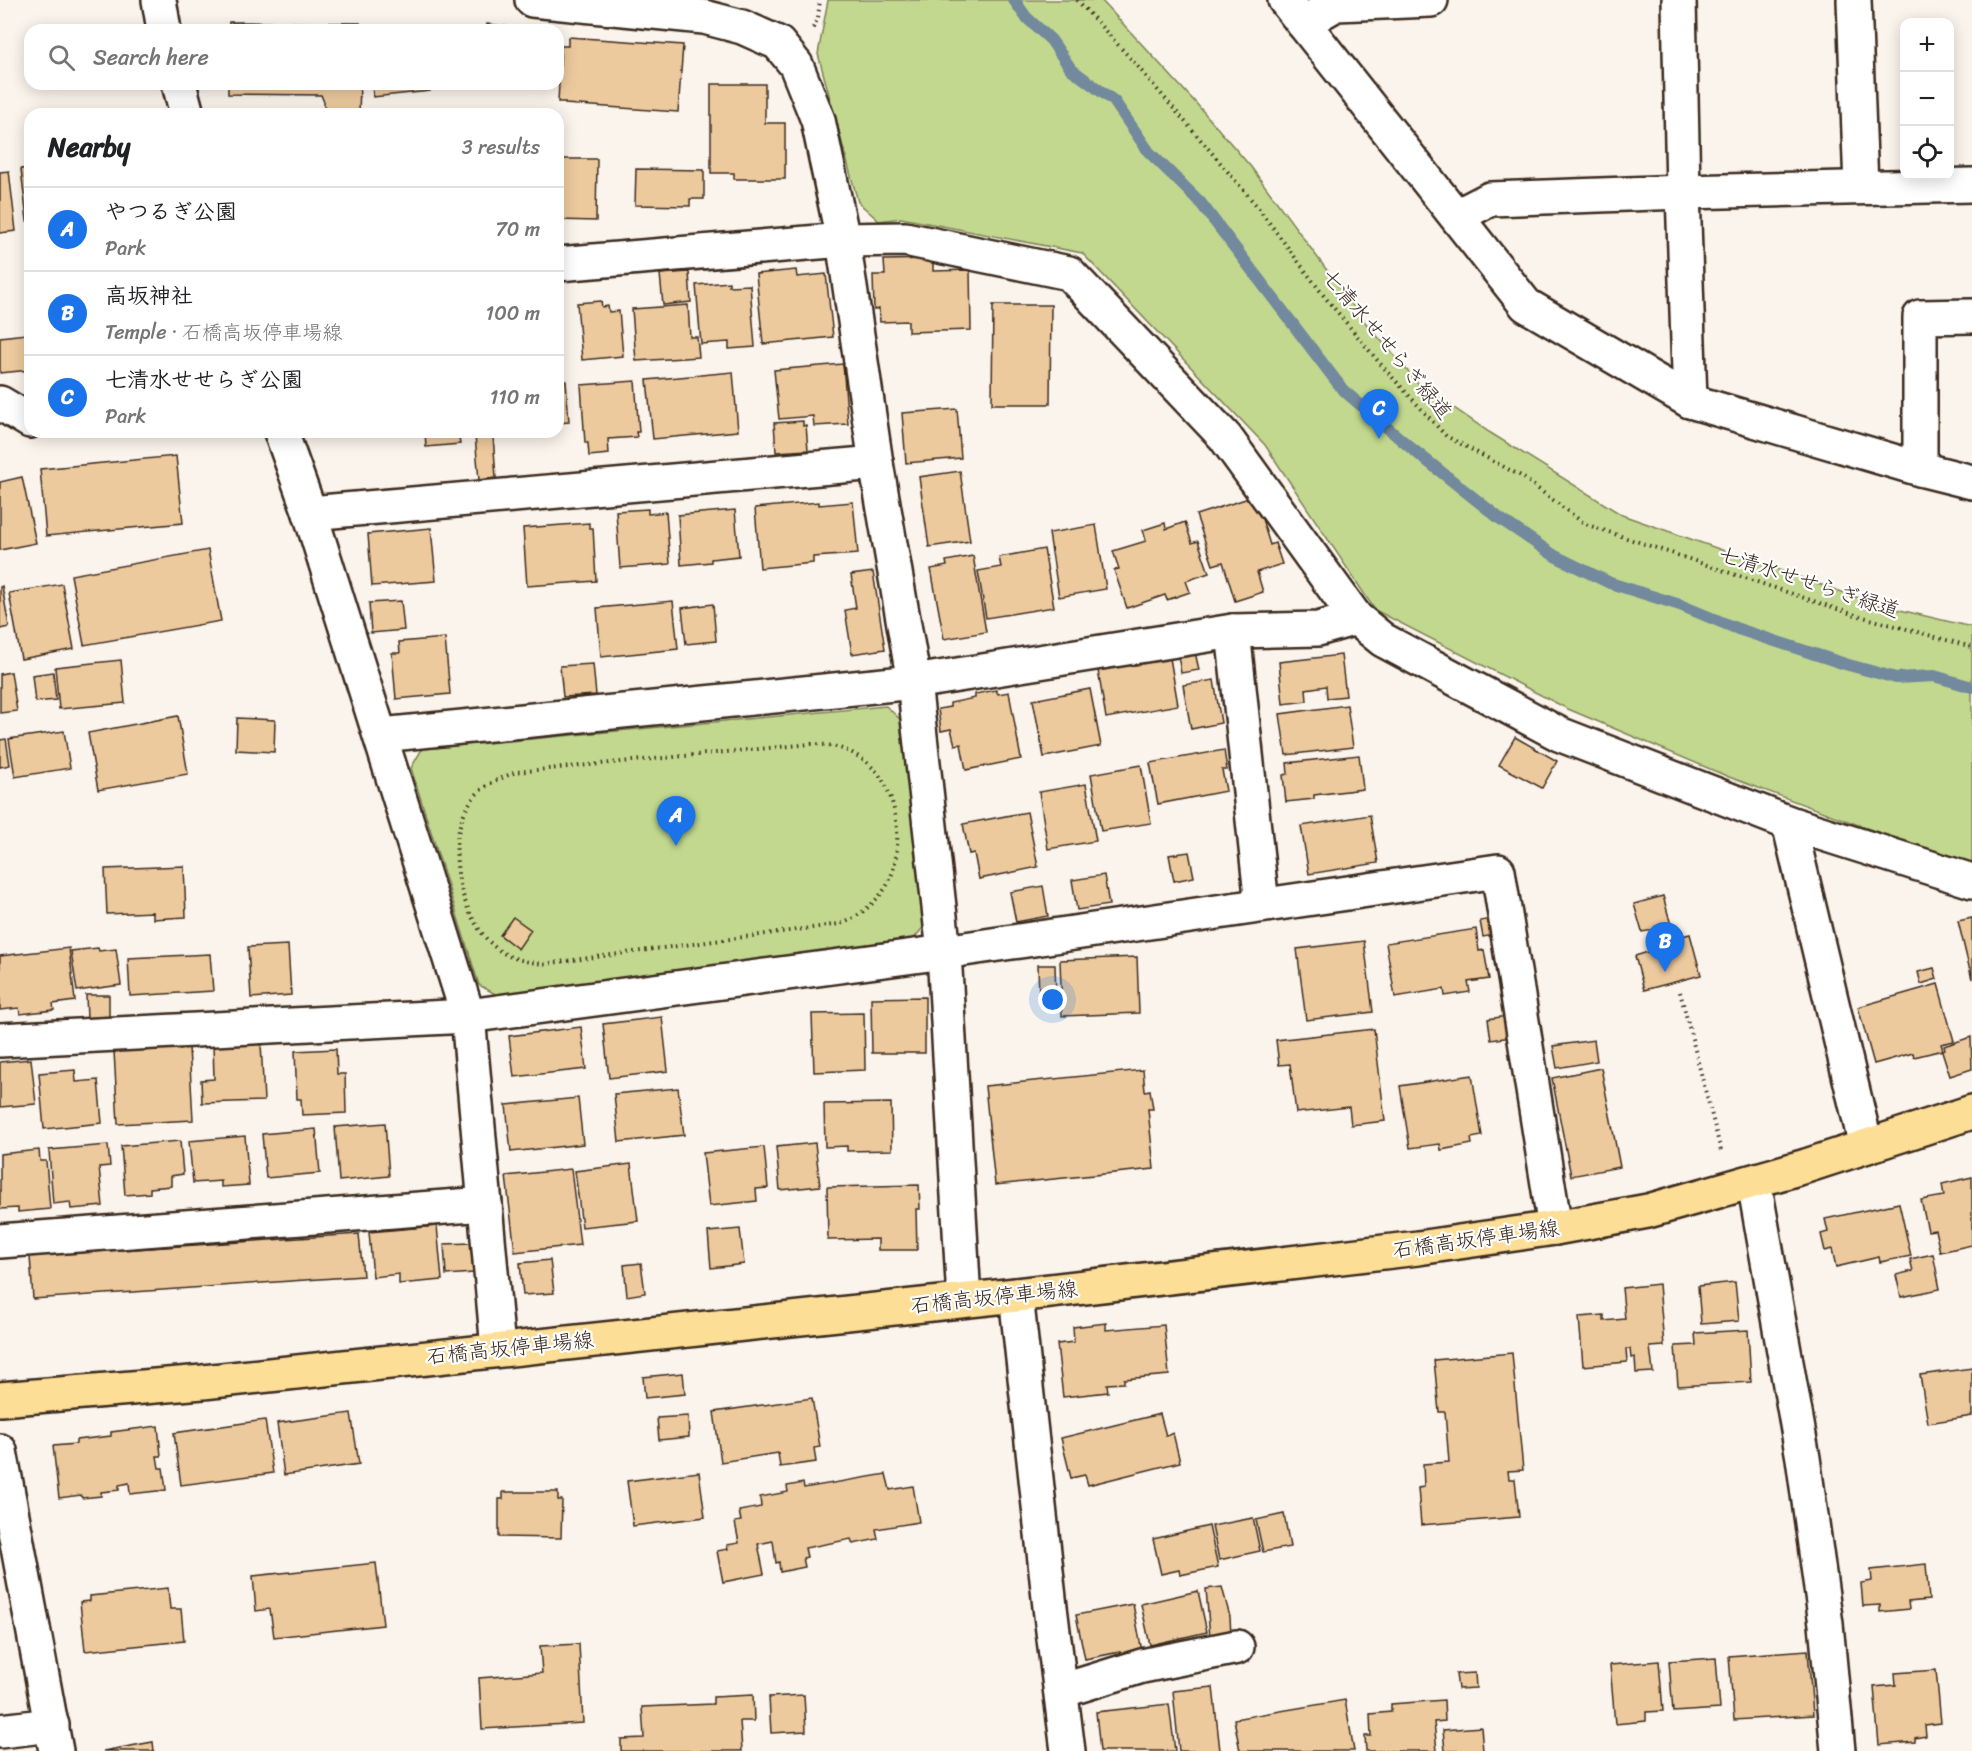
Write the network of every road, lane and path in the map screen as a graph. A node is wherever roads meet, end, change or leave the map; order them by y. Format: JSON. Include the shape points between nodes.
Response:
{"nodes":[{"id":1,"x":159,"y":0,"type":"edge"},
{"id":2,"x":532,"y":0,"type":"edge"},
{"id":3,"x":1077,"y":0,"type":"edge"},
{"id":4,"x":1431,"y":0,"type":"edge"},
{"id":5,"x":1679,"y":0,"type":"edge"},
{"id":6,"x":1854,"y":0,"type":"edge"},
{"id":7,"x":1294,"y":11,"type":"edge"},
{"id":8,"x":163,"y":24,"type":"edge"},
{"id":9,"x":181,"y":90,"type":"edge"},
{"id":10,"x":185,"y":108,"type":"edge"},
{"id":11,"x":1972,"y":184,"type":"edge"},
{"id":12,"x":1862,"y":187,"type":"junction"},
{"id":13,"x":1683,"y":192,"type":"junction"},
{"id":14,"x":1457,"y":216,"type":"junction"},
{"id":15,"x":843,"y":240,"type":"junction"},
{"id":16,"x":564,"y":263,"type":"edge"},
{"id":17,"x":1972,"y":316,"type":"edge"},
{"id":18,"x":1690,"y":401,"type":"junction"},
{"id":19,"x":0,"y":403,"type":"edge"},
{"id":20,"x":24,"y":417,"type":"edge"},
{"id":21,"x":283,"y":438,"type":"edge"},
{"id":22,"x":876,"y":463,"type":"junction"},
{"id":23,"x":1920,"y":469,"type":"junction"},
{"id":24,"x":1972,"y":482,"type":"edge"},
{"id":25,"x":310,"y":513,"type":"junction"},
{"id":26,"x":1356,"y":618,"type":"junction"},
{"id":27,"x":1233,"y":631,"type":"junction"},
{"id":28,"x":1972,"y":647,"type":"edge"},
{"id":29,"x":914,"y":682,"type":"junction"},
{"id":30,"x":381,"y":735,"type":"junction"},
{"id":31,"x":533,"y":771,"type":"joint"},
{"id":32,"x":1789,"y":823,"type":"junction"},
{"id":33,"x":1972,"y":881,"type":"edge"},
{"id":34,"x":1262,"y":905,"type":"junction"},
{"id":35,"x":944,"y":952,"type":"junction"},
{"id":36,"x":1680,"y":992,"type":"dead end"},
{"id":37,"x":468,"y":1016,"type":"junction"},
{"id":38,"x":0,"y":1040,"type":"edge"},
{"id":39,"x":1972,"y":1112,"type":"edge"},
{"id":40,"x":1866,"y":1146,"type":"junction"},
{"id":41,"x":1724,"y":1161,"type":"dead end"},
{"id":42,"x":1754,"y":1182,"type":"junction"},
{"id":43,"x":485,"y":1204,"type":"junction"},
{"id":44,"x":1555,"y":1228,"type":"junction"},
{"id":45,"x":0,"y":1241,"type":"edge"},
{"id":46,"x":1016,"y":1295,"type":"junction"},
{"id":47,"x":964,"y":1300,"type":"junction"},
{"id":48,"x":498,"y":1349,"type":"junction"},
{"id":49,"x":0,"y":1399,"type":"edge"},
{"id":50,"x":0,"y":1451,"type":"edge"},
{"id":51,"x":1237,"y":1647,"type":"dead end"},
{"id":52,"x":1061,"y":1690,"type":"junction"},
{"id":53,"x":0,"y":1731,"type":"edge"},
{"id":54,"x":54,"y":1738,"type":"edge"},
{"id":55,"x":1068,"y":1751,"type":"edge"},
{"id":56,"x":1838,"y":1751,"type":"edge"}],
"edges":[{"from":1,"to":8,"type":"street"},
{"from":2,"to":15,"type":"street","via":[[704,17],[742,27],[778,44],[796,65],[818,120]]},
{"from":3,"to":28,"type":"path","name":"七清水せせらぎ緑道","via":[[1206,146],[1324,296],[1446,436],[1521,476],[1585,524],[1852,614]]},
{"from":4,"to":7,"type":"street","via":[[1336,4]]},
{"from":5,"to":13,"type":"street"},
{"from":6,"to":12,"type":"street"},
{"from":7,"to":14,"type":"street"},
{"from":9,"to":10,"type":"street"},
{"from":11,"to":12,"type":"street"},
{"from":12,"to":13,"type":"street"},
{"from":13,"to":14,"type":"street","via":[[1490,199]]},
{"from":13,"to":18,"type":"street"},
{"from":14,"to":18,"type":"street","via":[[1526,305]]},
{"from":15,"to":16,"type":"street"},
{"from":15,"to":22,"type":"street"},
{"from":15,"to":26,"type":"street","via":[[905,239],[1069,273],[1225,437]]},
{"from":17,"to":23,"type":"street","via":[[1920,317]]},
{"from":18,"to":23,"type":"street"},
{"from":19,"to":20,"type":"street"},
{"from":21,"to":25,"type":"street"},
{"from":22,"to":25,"type":"street"},
{"from":22,"to":29,"type":"street"},
{"from":23,"to":24,"type":"street"},
{"from":25,"to":30,"type":"street"},
{"from":26,"to":27,"type":"street","via":[[1318,629]]},
{"from":26,"to":32,"type":"street","via":[[1383,640],[1559,734]]},
{"from":27,"to":29,"type":"street"},
{"from":27,"to":34,"type":"street"},
{"from":29,"to":30,"type":"street"},
{"from":29,"to":35,"type":"street"},
{"from":30,"to":37,"type":"street"},
{"from":31,"to":31,"type":"path","via":[[829,744],[853,753],[882,779],[896,819],[892,872],[882,893],[847,921],[562,962],[529,962],[500,951],[474,922],[457,870],[456,835],[468,804],[480,791],[516,772]]},
{"from":32,"to":33,"type":"street"},
{"from":32,"to":40,"type":"street"},
{"from":34,"to":35,"type":"street"},
{"from":34,"to":44,"type":"street","via":[[1498,872]]},
{"from":35,"to":37,"type":"street"},
{"from":35,"to":47,"type":"street"},
{"from":36,"to":41,"type":"path"},
{"from":37,"to":38,"type":"street"},
{"from":37,"to":43,"type":"street"},
{"from":39,"to":40,"type":"main road","name":"石橋高坂停車場線"},
{"from":40,"to":42,"type":"main road","name":"石橋高坂停車場線"},
{"from":42,"to":44,"type":"main road","name":"石橋高坂停車場線","via":[[1648,1211]]},
{"from":42,"to":56,"type":"street","via":[[1803,1458],[1826,1624]]},
{"from":43,"to":45,"type":"street"},
{"from":43,"to":48,"type":"street"},
{"from":44,"to":46,"type":"main road","name":"石橋高坂停車場線","via":[[1406,1250]]},
{"from":46,"to":47,"type":"main road","name":"石橋高坂停車場線"},
{"from":46,"to":52,"type":"street"},
{"from":47,"to":48,"type":"main road","name":"石橋高坂停車場線"},
{"from":48,"to":49,"type":"main road","name":"石橋高坂停車場線","via":[[202,1382]]},
{"from":50,"to":54,"type":"street"},
{"from":51,"to":52,"type":"street","via":[[1142,1666]]},
{"from":52,"to":55,"type":"street"},
{"from":53,"to":54,"type":"street"}]}
